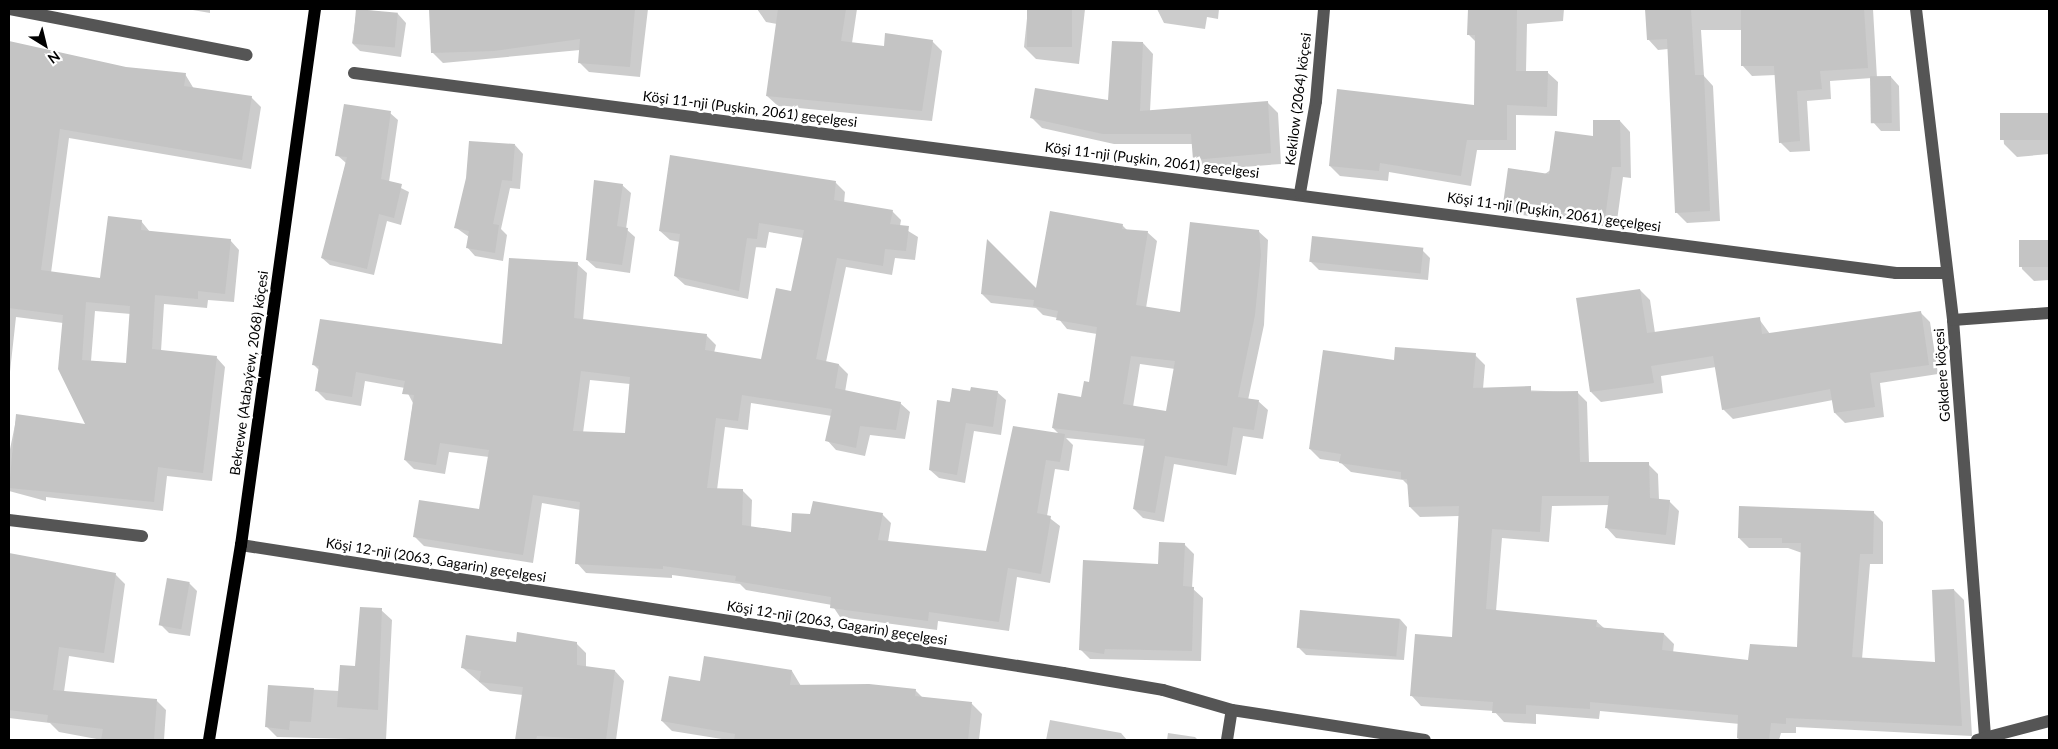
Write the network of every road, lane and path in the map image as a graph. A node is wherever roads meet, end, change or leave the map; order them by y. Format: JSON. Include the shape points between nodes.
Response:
{"nodes":[{"id":1,"x":10,"y":9,"type":"edge"},
{"id":2,"x":315,"y":9,"type":"edge"},
{"id":3,"x":1324,"y":9,"type":"edge"},
{"id":4,"x":1916,"y":9,"type":"edge"},
{"id":5,"x":247,"y":55,"type":"dead end"},
{"id":6,"x":354,"y":73,"type":"dead end"},
{"id":7,"x":1300,"y":193,"type":"junction"},
{"id":8,"x":1947,"y":273,"type":"junction"},
{"id":9,"x":2049,"y":313,"type":"edge"},
{"id":10,"x":1953,"y":320,"type":"junction"},
{"id":11,"x":9,"y":520,"type":"edge"},
{"id":12,"x":142,"y":536,"type":"dead end"},
{"id":13,"x":241,"y":545,"type":"junction"},
{"id":14,"x":1232,"y":710,"type":"junction"},
{"id":15,"x":2049,"y":721,"type":"edge"},
{"id":16,"x":209,"y":740,"type":"edge"},
{"id":17,"x":1227,"y":740,"type":"edge"},
{"id":18,"x":1426,"y":740,"type":"edge"},
{"id":19,"x":1982,"y":740,"type":"edge"}],
"edges":[{"from":1,"to":5,"type":"street"},
{"from":2,"to":13,"type":"main road","name":"Bekrewe (Atabaýew, 2068) köçesi"},
{"from":3,"to":7,"type":"street","name":"Kekilow (2064) köçesi","via":[[1316,101]]},
{"from":4,"to":8,"type":"street","name":"Gökdere köçesi"},
{"from":6,"to":7,"type":"street","name":"Köşi 11-nji (Puşkin, 2061) geçelgesi"},
{"from":7,"to":8,"type":"street","name":"Köşi 11-nji (Puşkin, 2061) geçelgesi","via":[[1896,273]]},
{"from":8,"to":10,"type":"street","name":"Gökdere köçesi"},
{"from":9,"to":10,"type":"street"},
{"from":10,"to":19,"type":"street","name":"Gökdere köçesi"},
{"from":11,"to":12,"type":"street"},
{"from":13,"to":14,"type":"street","name":"Köşi 12-nji (2063, Gagarin) geçelgesi","via":[[1163,690]]},
{"from":13,"to":16,"type":"main road","name":"Bekrewe (Atabaýew, 2068) köçesi"},
{"from":14,"to":17,"type":"street"},
{"from":14,"to":18,"type":"street","name":"Köşi 12-nji (2063, Gagarin) geçelgesi"},
{"from":15,"to":19,"type":"street"}]}
